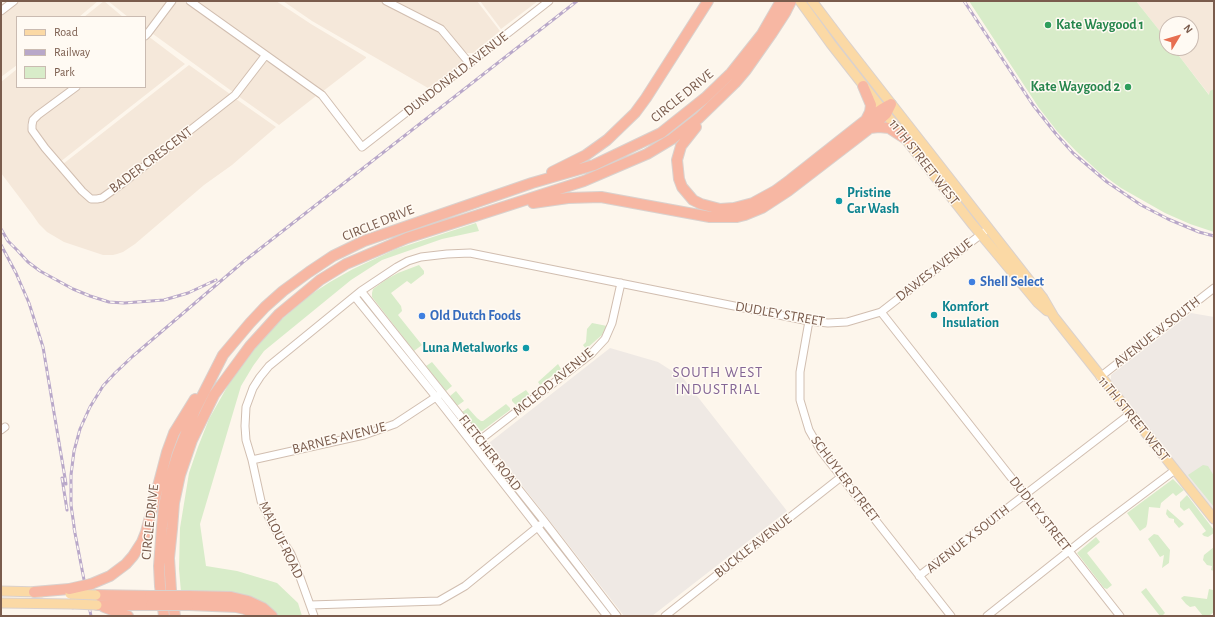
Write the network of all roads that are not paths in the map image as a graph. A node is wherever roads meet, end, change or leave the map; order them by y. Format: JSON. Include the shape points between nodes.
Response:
{"nodes":[{"id":1,"x":14,"y":1,"type":"edge"},
{"id":2,"x":172,"y":1,"type":"edge"},
{"id":3,"x":190,"y":1,"type":"edge"},
{"id":4,"x":386,"y":1,"type":"edge"},
{"id":5,"x":549,"y":1,"type":"edge"},
{"id":6,"x":708,"y":1,"type":"edge"},
{"id":7,"x":781,"y":1,"type":"edge"},
{"id":8,"x":791,"y":1,"type":"edge"},
{"id":9,"x":812,"y":1,"type":"edge"},
{"id":10,"x":801,"y":2,"type":"edge"},
{"id":11,"x":1,"y":11,"type":"edge"},
{"id":12,"x":146,"y":35,"type":"edge"},
{"id":13,"x":265,"y":56,"type":"junction"},
{"id":14,"x":470,"y":64,"type":"junction"},
{"id":15,"x":863,"y":86,"type":"junction"},
{"id":16,"x":75,"y":88,"type":"edge"},
{"id":17,"x":723,"y":95,"type":"junction"},
{"id":18,"x":891,"y":104,"type":"junction"},
{"id":19,"x":884,"y":111,"type":"junction"},
{"id":20,"x":868,"y":124,"type":"junction"},
{"id":21,"x":906,"y":139,"type":"junction"},
{"id":22,"x":532,"y":183,"type":"junction"},
{"id":23,"x":505,"y":206,"type":"junction"},
{"id":24,"x":984,"y":232,"type":"junction"},
{"id":25,"x":621,"y":283,"type":"junction"},
{"id":26,"x":1214,"y":288,"type":"edge"},
{"id":27,"x":358,"y":294,"type":"junction"},
{"id":28,"x":881,"y":312,"type":"junction"},
{"id":29,"x":810,"y":321,"type":"junction"},
{"id":30,"x":223,"y":355,"type":"junction"},
{"id":31,"x":1100,"y":377,"type":"junction"},
{"id":32,"x":439,"y":395,"type":"junction"},
{"id":33,"x":1130,"y":414,"type":"junction"},
{"id":34,"x":477,"y":443,"type":"junction"},
{"id":35,"x":252,"y":460,"type":"junction"},
{"id":36,"x":1175,"y":470,"type":"junction"},
{"id":37,"x":841,"y":477,"type":"junction"},
{"id":38,"x":1025,"y":495,"type":"junction"},
{"id":39,"x":1214,"y":519,"type":"edge"},
{"id":40,"x":544,"y":521,"type":"junction"},
{"id":41,"x":537,"y":527,"type":"junction"},
{"id":42,"x":1069,"y":551,"type":"junction"},
{"id":43,"x":920,"y":576,"type":"junction"},
{"id":44,"x":1,"y":591,"type":"edge"},
{"id":45,"x":34,"y":592,"type":"joint"},
{"id":46,"x":70,"y":592,"type":"junction"},
{"id":47,"x":96,"y":600,"type":"junction"},
{"id":48,"x":188,"y":601,"type":"junction"},
{"id":49,"x":1,"y":603,"type":"edge"},
{"id":50,"x":310,"y":605,"type":"junction"},
{"id":51,"x":128,"y":616,"type":"edge"},
{"id":52,"x":164,"y":616,"type":"edge"},
{"id":53,"x":175,"y":616,"type":"edge"},
{"id":54,"x":258,"y":616,"type":"edge"},
{"id":55,"x":272,"y":616,"type":"edge"},
{"id":56,"x":314,"y":616,"type":"edge"},
{"id":57,"x":607,"y":616,"type":"edge"},
{"id":58,"x":617,"y":616,"type":"edge"},
{"id":59,"x":665,"y":616,"type":"edge"},
{"id":60,"x":951,"y":616,"type":"edge"},
{"id":61,"x":986,"y":616,"type":"edge"},
{"id":62,"x":1120,"y":616,"type":"edge"}],
"edges":[{"from":1,"to":11,"type":"street"},
{"from":2,"to":12,"type":"street"},
{"from":3,"to":13,"type":"street"},
{"from":4,"to":14,"type":"street","via":[[441,29]]},
{"from":5,"to":14,"type":"street","name":"DUNDONALD AVENUE"},
{"from":6,"to":22,"type":"highway","via":[[631,118],[586,155]]},
{"from":7,"to":22,"type":"highway","name":"CIRCLE DRIVE","via":[[762,34],[731,74],[660,133],[594,165]]},
{"from":8,"to":17,"type":"highway","name":"CIRCLE DRIVE","via":[[760,51]]},
{"from":9,"to":18,"type":"main road","name":"11TH STREET WEST"},
{"from":10,"to":15,"type":"main road","name":"11TH STREET WEST"},
{"from":13,"to":14,"type":"street","name":"DUNDONALD AVENUE","via":[[322,96],[362,147]]},
{"from":13,"to":16,"type":"street","name":"BADER CRESCENT","via":[[235,96],[123,183],[97,199],[91,199],[82,191],[32,130],[33,120],[38,115]]},
{"from":15,"to":19,"type":"main road","name":"11TH STREET WEST"},
{"from":15,"to":20,"type":"highway","via":[[871,105]]},
{"from":17,"to":20,"type":"highway","via":[[689,134],[681,146],[677,160],[679,180],[687,195],[701,204],[714,208],[734,208],[753,203]]},
{"from":17,"to":23,"type":"highway","name":"CIRCLE DRIVE","via":[[672,139],[647,154],[584,181]]},
{"from":18,"to":19,"type":"highway"},
{"from":18,"to":24,"type":"main road","name":"11TH STREET WEST"},
{"from":19,"to":20,"type":"highway"},
{"from":19,"to":21,"type":"main road","name":"11TH STREET WEST"},
{"from":20,"to":21,"type":"highway","via":[[889,128]]},
{"from":20,"to":23,"type":"highway","via":[[783,195],[745,215],[710,217],[602,198],[568,198]]},
{"from":21,"to":24,"type":"main road","name":"11TH STREET WEST"},
{"from":22,"to":30,"type":"highway","name":"CIRCLE DRIVE","via":[[364,241],[333,256],[283,290]]},
{"from":23,"to":53,"type":"highway","name":"CIRCLE DRIVE","via":[[407,238],[346,264],[320,280],[279,314],[250,346],[214,395],[192,440],[180,475],[174,503],[170,558]]},
{"from":24,"to":28,"type":"street","name":"DAWES AVENUE"},
{"from":24,"to":31,"type":"main road","name":"11TH STREET WEST","via":[[1043,298],[1054,317]]},
{"from":25,"to":27,"type":"street","name":"DUDLEY STREET","via":[[483,255],[452,253],[408,261],[389,271]]},
{"from":25,"to":29,"type":"street","name":"DUDLEY STREET"},
{"from":25,"to":34,"type":"street","name":"MCLEOD AVENUE","via":[[612,323],[604,339],[591,354]]},
{"from":26,"to":31,"type":"street","name":"AVENUE W SOUTH"},
{"from":27,"to":32,"type":"street","name":"FLETCHER ROAD"},
{"from":27,"to":35,"type":"street","name":"MALOUF ROAD","via":[[269,366],[260,377],[246,407],[246,440]]},
{"from":28,"to":29,"type":"street","name":"DUDLEY STREET","via":[[846,322]]},
{"from":28,"to":38,"type":"street","name":"DUDLEY STREET"},
{"from":29,"to":37,"type":"street","name":"SCHUYLER STREET","via":[[800,372],[800,400],[809,430]]},
{"from":30,"to":46,"type":"highway","bridge":true,"via":[[174,433],[146,532],[133,556],[110,576]]},
{"from":30,"to":52,"type":"highway","name":"CIRCLE DRIVE","via":[[195,410],[169,482],[164,506],[159,566]]},
{"from":31,"to":33,"type":"main road","name":"11TH STREET WEST"},
{"from":32,"to":34,"type":"street","name":"FLETCHER ROAD"},
{"from":32,"to":35,"type":"street","name":"BARNES AVENUE","via":[[395,424],[364,435]]},
{"from":33,"to":36,"type":"main road","name":"11TH STREET WEST"},
{"from":33,"to":38,"type":"street","name":"AVENUE X SOUTH"},
{"from":34,"to":40,"type":"street","name":"FLETCHER ROAD"},
{"from":34,"to":41,"type":"street","name":"FLETCHER ROAD"},
{"from":35,"to":50,"type":"street","name":"MALOUF ROAD","via":[[265,512],[296,566]]},
{"from":36,"to":39,"type":"main road","name":"11TH STREET WEST"},
{"from":36,"to":42,"type":"street"},
{"from":37,"to":43,"type":"street","name":"SCHUYLER STREET"},
{"from":37,"to":59,"type":"street","name":"BUCKLE AVENUE"},
{"from":38,"to":42,"type":"street","name":"DUDLEY STREET"},
{"from":38,"to":43,"type":"street","name":"AVENUE X SOUTH"},
{"from":40,"to":41,"type":"street"},
{"from":40,"to":58,"type":"street","name":"FLETCHER ROAD"},
{"from":41,"to":50,"type":"street","via":[[465,586],[439,601]]},
{"from":41,"to":57,"type":"street","name":"FLETCHER ROAD"},
{"from":42,"to":61,"type":"street"},
{"from":42,"to":62,"type":"street","name":"DUDLEY STREET"},
{"from":43,"to":60,"type":"street","name":"SCHUYLER STREET"},
{"from":44,"to":45,"type":"main road"},
{"from":45,"to":46,"type":"highway"},
{"from":46,"to":47,"type":"main road","bridge":true},
{"from":47,"to":48,"type":"highway","bridge":true},
{"from":47,"to":49,"type":"main road","bridge":true,"via":[[72,604]]},
{"from":47,"to":51,"type":"highway"},
{"from":48,"to":54,"type":"highway","via":[[236,607]]},
{"from":48,"to":55,"type":"highway","via":[[231,597],[248,601],[263,608]]},
{"from":50,"to":56,"type":"street","name":"MALOUF ROAD"}]}
